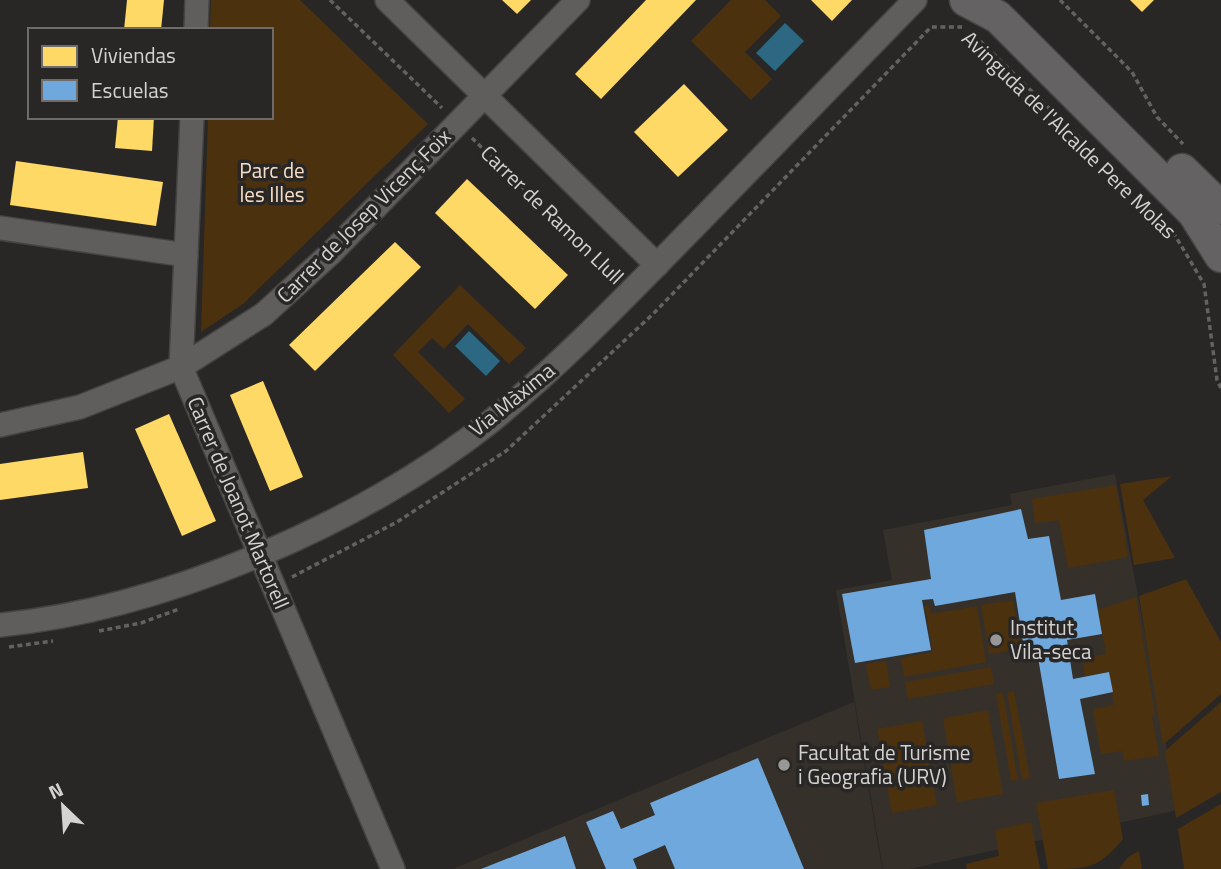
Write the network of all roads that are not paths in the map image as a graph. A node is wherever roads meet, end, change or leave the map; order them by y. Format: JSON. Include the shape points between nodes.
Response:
{"nodes":[{"id":1,"x":197,"y":0,"type":"edge"},
{"id":2,"x":387,"y":0,"type":"edge"},
{"id":3,"x":578,"y":0,"type":"edge"},
{"id":4,"x":915,"y":0,"type":"edge"},
{"id":5,"x":1013,"y":0,"type":"edge"},
{"id":6,"x":966,"y":14,"type":"edge"},
{"id":7,"x":196,"y":28,"type":"edge"},
{"id":8,"x":485,"y":96,"type":"junction"},
{"id":9,"x":192,"y":119,"type":"edge"},
{"id":10,"x":1221,"y":208,"type":"edge"},
{"id":11,"x":0,"y":228,"type":"edge"},
{"id":12,"x":186,"y":255,"type":"junction"},
{"id":13,"x":1221,"y":256,"type":"edge"},
{"id":14,"x":657,"y":264,"type":"junction"},
{"id":15,"x":181,"y":367,"type":"junction"},
{"id":16,"x":0,"y":425,"type":"edge"},
{"id":17,"x":261,"y":556,"type":"junction"},
{"id":18,"x":0,"y":625,"type":"edge"},
{"id":19,"x":393,"y":869,"type":"edge"}],
"edges":[{"from":1,"to":7,"type":"street"},
{"from":2,"to":8,"type":"street","name":"Carrer de Ramon Llull"},
{"from":3,"to":8,"type":"street","name":"Carrer de Josep Vicenç Foix"},
{"from":4,"to":14,"type":"street","name":"Via Màxima"},
{"from":5,"to":10,"type":"street"},
{"from":6,"to":13,"type":"street","name":"Avinguda de l'Alcalde Pere Molas","via":[[998,17],[1184,203]]},
{"from":8,"to":14,"type":"street","name":"Carrer de Ramon Llull"},
{"from":8,"to":15,"type":"street","name":"Carrer de Josep Vicenç Foix","via":[[331,253],[264,314]]},
{"from":9,"to":12,"type":"street","name":"Carrer de Joanot Martorell"},
{"from":11,"to":12,"type":"street"},
{"from":12,"to":15,"type":"street","name":"Carrer de Joanot Martorell"},
{"from":14,"to":17,"type":"street","name":"Via Màxima","via":[[580,344],[488,424],[382,495]]},
{"from":15,"to":16,"type":"street","name":"Carrer de Josep Vicenç Foix","via":[[80,407]]},
{"from":15,"to":17,"type":"street","name":"Carrer de Joanot Martorell"},
{"from":17,"to":18,"type":"street","name":"Via Màxima","via":[[134,599]]},
{"from":17,"to":19,"type":"street","name":"Carrer de Joanot Martorell"}]}
